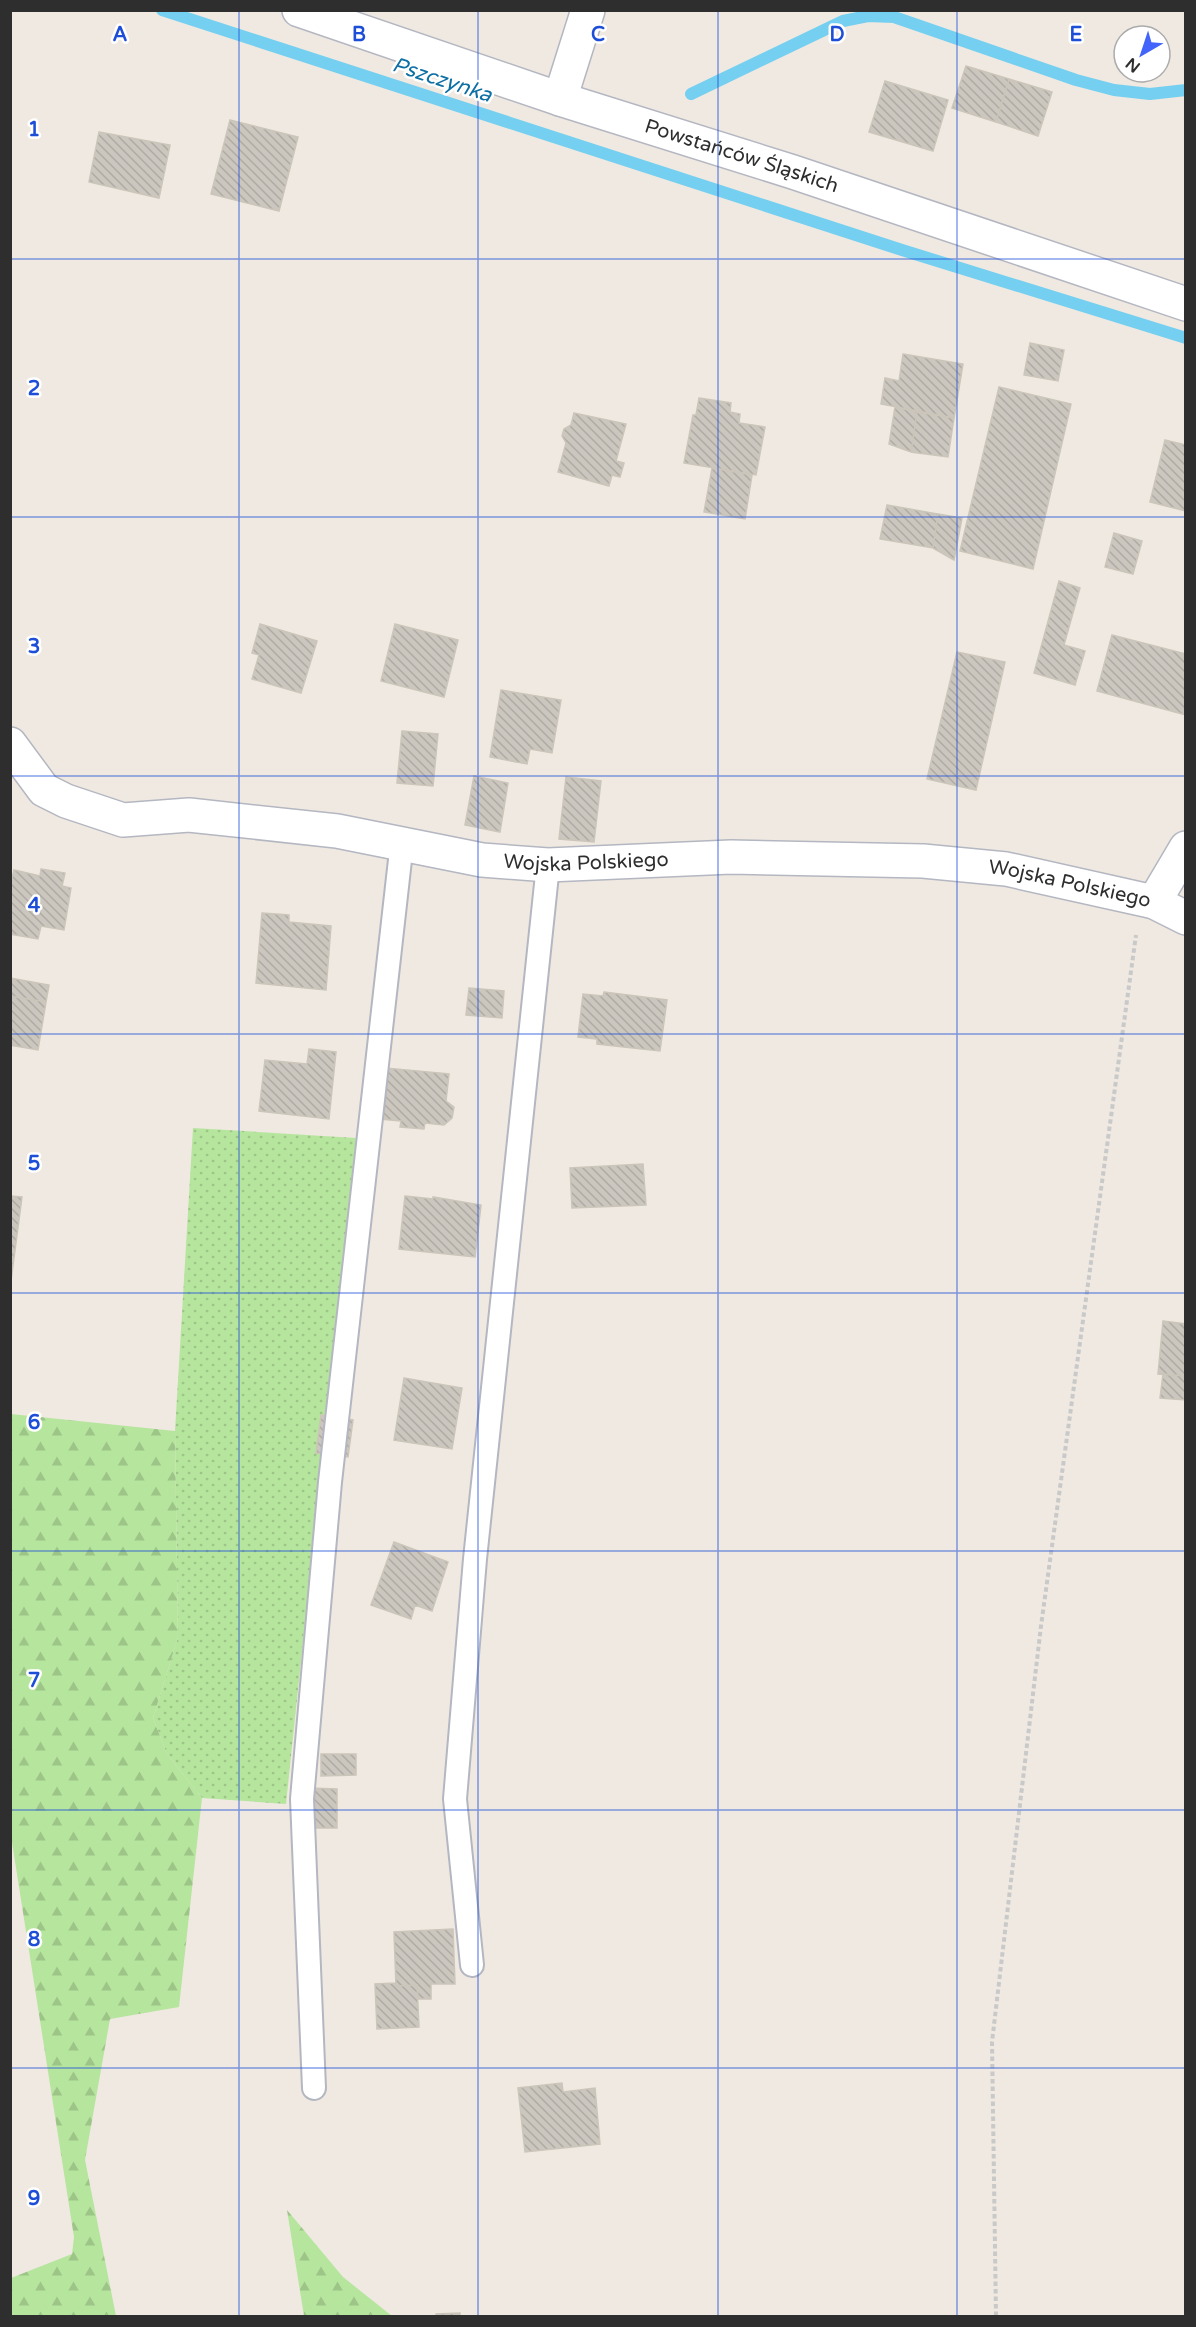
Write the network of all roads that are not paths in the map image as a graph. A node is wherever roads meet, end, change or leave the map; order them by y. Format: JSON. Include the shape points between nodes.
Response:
{"nodes":[{"id":1,"x":299,"y":10,"type":"edge"},
{"id":2,"x":588,"y":10,"type":"edge"},
{"id":3,"x":560,"y":99,"type":"junction"},
{"id":4,"x":1185,"y":304,"type":"edge"},
{"id":5,"x":10,"y":744,"type":"edge"},
{"id":6,"x":402,"y":842,"type":"junction"},
{"id":7,"x":1185,"y":848,"type":"edge"},
{"id":8,"x":548,"y":865,"type":"junction"},
{"id":9,"x":1154,"y":902,"type":"junction"},
{"id":10,"x":1185,"y":918,"type":"edge"},
{"id":11,"x":472,"y":1965,"type":"dead end"},
{"id":12,"x":314,"y":2088,"type":"dead end"}],
"edges":[{"from":1,"to":3,"type":"street","name":"Powstańców Śląskich"},
{"from":2,"to":3,"type":"street"},
{"from":3,"to":4,"type":"street","name":"Powstańców Śląskich","via":[[793,172]]},
{"from":5,"to":6,"type":"street","name":"Wojska Polskiego","via":[[44,790],[123,820],[189,815]]},
{"from":6,"to":8,"type":"street","name":"Wojska Polskiego","via":[[482,860]]},
{"from":6,"to":12,"type":"lane","via":[[330,1482],[302,1799]]},
{"from":7,"to":9,"type":"street"},
{"from":8,"to":9,"type":"street","name":"Wojska Polskiego","via":[[731,857],[923,861],[1006,869]]},
{"from":8,"to":11,"type":"lane","via":[[475,1559],[455,1799]]},
{"from":9,"to":10,"type":"street","name":"Wojska Polskiego"}]}
